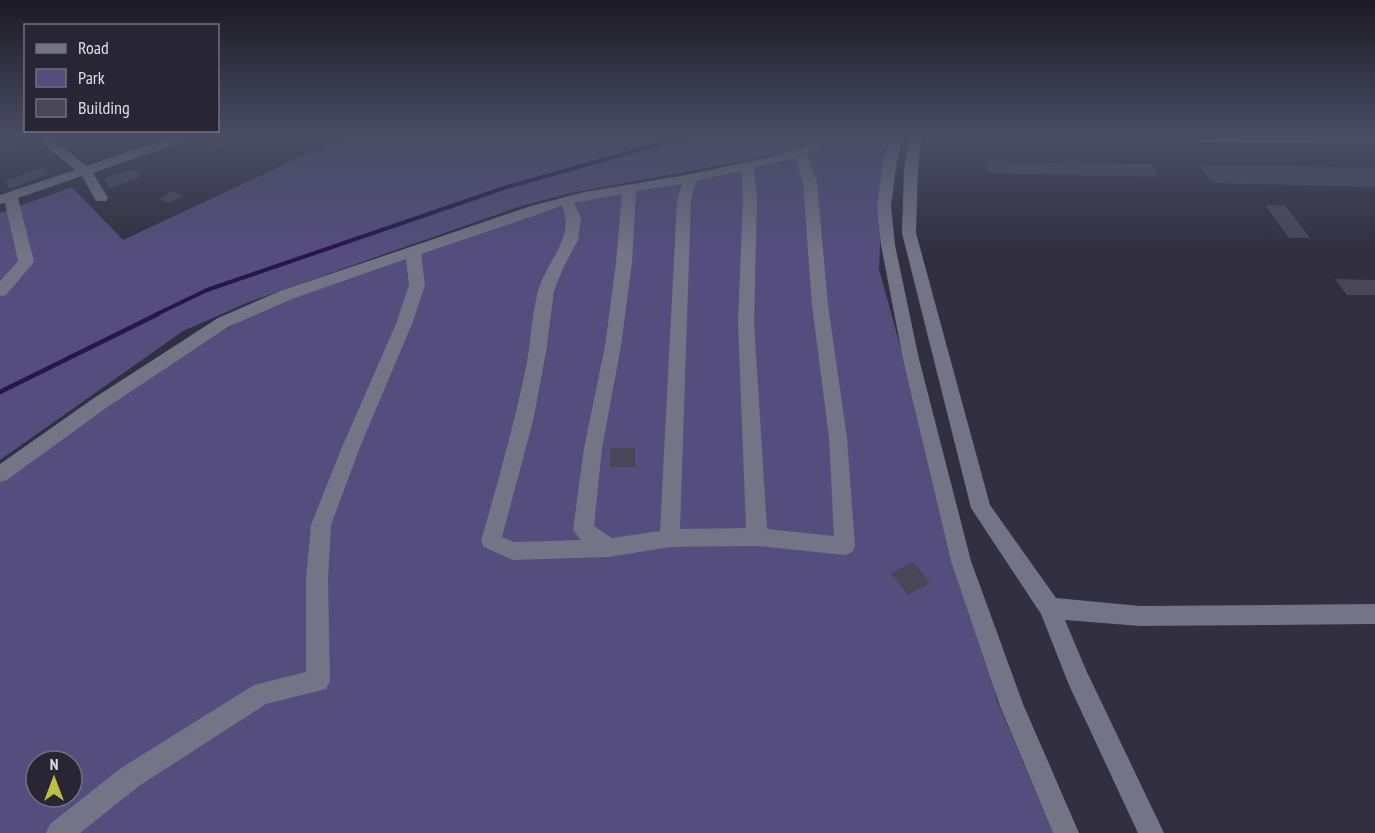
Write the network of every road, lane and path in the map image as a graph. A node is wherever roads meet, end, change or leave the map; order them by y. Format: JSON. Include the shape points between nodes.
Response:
{"nodes":[{"id":1,"x":74,"y":175,"type":"edge"},
{"id":2,"x":87,"y":175,"type":"edge"},
{"id":3,"x":705,"y":175,"type":"edge"},
{"id":4,"x":748,"y":175,"type":"edge"},
{"id":5,"x":807,"y":175,"type":"edge"},
{"id":6,"x":888,"y":175,"type":"edge"},
{"id":7,"x":910,"y":175,"type":"edge"},
{"id":8,"x":690,"y":178,"type":"junction"},
{"id":9,"x":629,"y":188,"type":"junction"},
{"id":10,"x":5,"y":198,"type":"edge"},
{"id":11,"x":101,"y":198,"type":"dead end"},
{"id":12,"x":566,"y":201,"type":"junction"},
{"id":13,"x":413,"y":252,"type":"junction"},
{"id":14,"x":0,"y":291,"type":"edge"},
{"id":15,"x":0,"y":474,"type":"edge"},
{"id":16,"x":757,"y":537,"type":"junction"},
{"id":17,"x":670,"y":538,"type":"junction"},
{"id":18,"x":609,"y":548,"type":"junction"},
{"id":19,"x":1050,"y":608,"type":"junction"},
{"id":20,"x":1375,"y":614,"type":"edge"},
{"id":21,"x":58,"y":833,"type":"edge"},
{"id":22,"x":1066,"y":833,"type":"edge"},
{"id":23,"x":1151,"y":833,"type":"edge"}],
"edges":[{"from":1,"to":10,"type":"street"},
{"from":2,"to":11,"type":"street"},
{"from":3,"to":8,"type":"street"},
{"from":4,"to":16,"type":"street","via":[[746,322]]},
{"from":5,"to":16,"type":"street","via":[[838,438],[845,546]]},
{"from":6,"to":22,"type":"street","via":[[884,206],[888,245],[911,359],[961,561],[1012,706]]},
{"from":7,"to":19,"type":"street","via":[[909,233],[981,508]]},
{"from":8,"to":9,"type":"street"},
{"from":8,"to":17,"type":"street","via":[[684,200]]},
{"from":9,"to":12,"type":"street"},
{"from":9,"to":18,"type":"street","via":[[613,346],[593,448],[583,530]]},
{"from":10,"to":14,"type":"street","via":[[18,221],[26,262]]},
{"from":12,"to":13,"type":"street"},
{"from":12,"to":18,"type":"street","via":[[574,218],[571,240],[546,291],[524,421],[491,542],[513,551]]},
{"from":13,"to":15,"type":"street","via":[[286,295],[224,322]]},
{"from":13,"to":21,"type":"street","via":[[417,285],[404,324],[321,525],[318,681],[262,693],[130,777]]},
{"from":16,"to":17,"type":"street"},
{"from":17,"to":18,"type":"street"},
{"from":19,"to":20,"type":"street","via":[[1140,616]]},
{"from":19,"to":23,"type":"street","via":[[1077,677]]}]}
